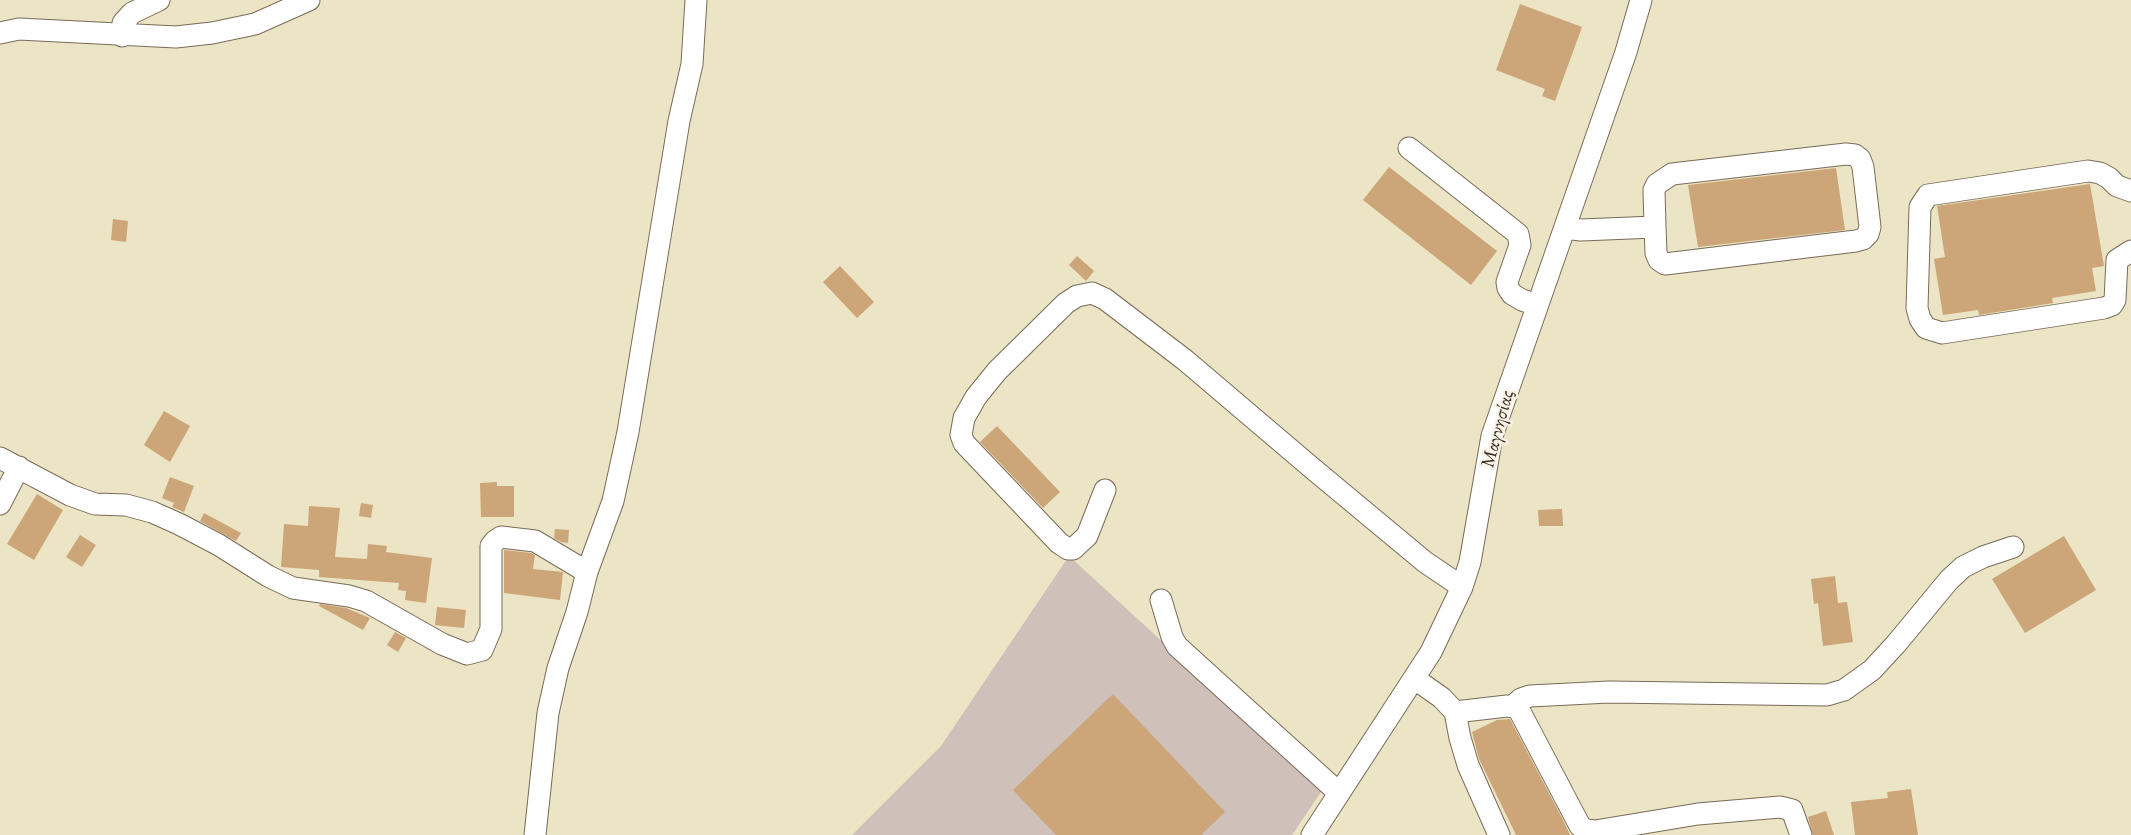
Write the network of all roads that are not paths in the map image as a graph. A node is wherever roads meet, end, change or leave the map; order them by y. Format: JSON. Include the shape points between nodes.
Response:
{"nodes":[{"id":1,"x":159,"y":0,"type":"edge"},
{"id":2,"x":309,"y":0,"type":"edge"},
{"id":3,"x":696,"y":0,"type":"edge"},
{"id":4,"x":1641,"y":0,"type":"edge"},
{"id":5,"x":0,"y":33,"type":"edge"},
{"id":6,"x":122,"y":36,"type":"junction"},
{"id":7,"x":1409,"y":148,"type":"dead end"},
{"id":8,"x":2131,"y":191,"type":"edge"},
{"id":9,"x":1655,"y":227,"type":"junction"},
{"id":10,"x":1566,"y":228,"type":"junction"},
{"id":11,"x":2131,"y":251,"type":"edge"},
{"id":12,"x":1537,"y":305,"type":"junction"},
{"id":13,"x":0,"y":458,"type":"edge"},
{"id":14,"x":19,"y":467,"type":"junction"},
{"id":15,"x":1105,"y":490,"type":"dead end"},
{"id":16,"x":0,"y":504,"type":"edge"},
{"id":17,"x":2013,"y":547,"type":"dead end"},
{"id":18,"x":587,"y":572,"type":"junction"},
{"id":19,"x":1462,"y":587,"type":"junction"},
{"id":20,"x":1161,"y":600,"type":"dead end"},
{"id":21,"x":1415,"y":679,"type":"junction"},
{"id":22,"x":1513,"y":706,"type":"junction"},
{"id":23,"x":1455,"y":712,"type":"junction"},
{"id":24,"x":1339,"y":793,"type":"junction"},
{"id":25,"x":1657,"y":828,"type":"edge"},
{"id":26,"x":1586,"y":832,"type":"edge"},
{"id":27,"x":535,"y":835,"type":"edge"},
{"id":28,"x":1312,"y":835,"type":"edge"},
{"id":29,"x":1499,"y":835,"type":"edge"},
{"id":30,"x":1801,"y":835,"type":"edge"}],
"edges":[{"from":1,"to":6,"type":"street","via":[[132,13],[123,24]]},
{"from":2,"to":6,"type":"street","via":[[255,24],[212,33],[176,37]]},
{"from":3,"to":18,"type":"street","via":[[692,64],[679,121],[628,432],[613,501]]},
{"from":4,"to":10,"type":"street","name":"Μαγνησίας"},
{"from":5,"to":6,"type":"street","via":[[19,30]]},
{"from":7,"to":12,"type":"street","via":[[1518,234],[1520,245],[1507,282],[1508,288],[1522,300]]},
{"from":8,"to":11,"type":"street","via":[[2117,186],[2100,173],[2088,171],[1928,195],[1920,207],[1917,308],[1920,319],[1926,328],[1942,334],[2104,308],[2116,300],[2117,260]]},
{"from":9,"to":9,"type":"street","via":[[1656,253],[1665,264],[1863,239],[1870,226],[1860,159],[1846,154],[1672,174],[1654,190]]},
{"from":9,"to":10,"type":"street"},
{"from":10,"to":12,"type":"street","name":"Μαγνησίας"},
{"from":12,"to":19,"type":"street","name":"Μαγνησίας","via":[[1492,436],[1470,562]]},
{"from":13,"to":14,"type":"street"},
{"from":14,"to":16,"type":"street"},
{"from":14,"to":18,"type":"street","via":[[70,495],[95,504],[126,505],[152,512],[219,545],[293,588],[366,601],[442,644],[467,654],[482,650],[491,629],[491,546],[495,540],[500,537],[536,541]]},
{"from":15,"to":19,"type":"street","via":[[1087,536],[1073,549],[1068,549],[964,443],[961,435],[964,418],[997,371],[1066,303],[1077,296],[1092,293],[1105,299],[1186,360],[1410,549]]},
{"from":17,"to":22,"type":"street","via":[[1963,568],[1872,670],[1844,690],[1827,695],[1609,692],[1530,696]]},
{"from":18,"to":27,"type":"street","via":[[548,712]]},
{"from":19,"to":21,"type":"street","name":"Μαγνησίας"},
{"from":20,"to":24,"type":"street","via":[[1177,646]]},
{"from":21,"to":23,"type":"street","via":[[1442,698]]},
{"from":21,"to":24,"type":"street","name":"Μαγνησίας"},
{"from":22,"to":23,"type":"street"},
{"from":22,"to":26,"type":"street","via":[[1518,708]]},
{"from":23,"to":29,"type":"street","via":[[1468,765]]},
{"from":24,"to":28,"type":"street","name":"Μαγνησίας"},
{"from":25,"to":26,"type":"street"},
{"from":25,"to":30,"type":"street","via":[[1698,814],[1787,807],[1792,810]]}]}
